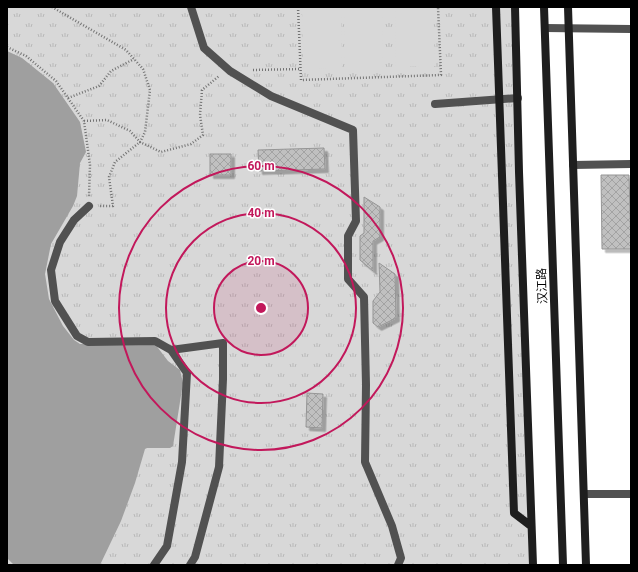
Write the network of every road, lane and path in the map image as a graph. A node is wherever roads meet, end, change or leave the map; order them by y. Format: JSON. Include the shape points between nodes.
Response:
{"nodes":[{"id":1,"x":52,"y":7,"type":"edge"},
{"id":2,"x":191,"y":7,"type":"edge"},
{"id":3,"x":298,"y":7,"type":"edge"},
{"id":4,"x":438,"y":7,"type":"edge"},
{"id":5,"x":496,"y":7,"type":"edge"},
{"id":6,"x":515,"y":7,"type":"edge"},
{"id":7,"x":544,"y":7,"type":"edge"},
{"id":8,"x":568,"y":7,"type":"edge"},
{"id":9,"x":545,"y":28,"type":"junction"},
{"id":10,"x":569,"y":28,"type":"junction"},
{"id":11,"x":631,"y":29,"type":"edge"},
{"id":12,"x":7,"y":47,"type":"edge"},
{"id":13,"x":134,"y":59,"type":"junction"},
{"id":14,"x":300,"y":69,"type":"junction"},
{"id":15,"x":230,"y":71,"type":"junction"},
{"id":16,"x":68,"y":98,"type":"junction"},
{"id":17,"x":518,"y":98,"type":"junction"},
{"id":18,"x":499,"y":100,"type":"junction"},
{"id":19,"x":435,"y":104,"type":"dead end"},
{"id":20,"x":84,"y":122,"type":"junction"},
{"id":21,"x":140,"y":142,"type":"junction"},
{"id":22,"x":631,"y":164,"type":"edge"},
{"id":23,"x":573,"y":165,"type":"junction"},
{"id":24,"x":89,"y":206,"type":"junction"},
{"id":25,"x":171,"y":350,"type":"junction"},
{"id":26,"x":584,"y":494,"type":"junction"},
{"id":27,"x":631,"y":494,"type":"edge"},
{"id":28,"x":532,"y":526,"type":"junction"},
{"id":29,"x":154,"y":565,"type":"edge"},
{"id":30,"x":190,"y":565,"type":"edge"},
{"id":31,"x":398,"y":565,"type":"edge"},
{"id":32,"x":533,"y":565,"type":"edge"},
{"id":33,"x":563,"y":565,"type":"edge"},
{"id":34,"x":586,"y":565,"type":"edge"}],
"edges":[{"from":1,"to":13,"type":"path","via":[[126,50]]},
{"from":2,"to":15,"type":"street","via":[[204,48]]},
{"from":3,"to":14,"type":"path"},
{"from":4,"to":14,"type":"path","via":[[441,75],[301,80]]},
{"from":5,"to":18,"type":"main road"},
{"from":6,"to":17,"type":"main road","name":"汉江路"},
{"from":7,"to":9,"type":"main road","name":"汉江路"},
{"from":8,"to":10,"type":"main road"},
{"from":9,"to":10,"type":"street"},
{"from":9,"to":33,"type":"main road","name":"汉江路"},
{"from":10,"to":11,"type":"street"},
{"from":10,"to":23,"type":"main road"},
{"from":12,"to":16,"type":"path","via":[[26,56],[56,81]]},
{"from":13,"to":16,"type":"path","via":[[111,71],[99,86]]},
{"from":13,"to":21,"type":"path","via":[[143,69],[150,90],[145,132]]},
{"from":14,"to":15,"type":"path"},
{"from":15,"to":21,"type":"path","via":[[218,76],[202,90],[200,115],[203,135],[191,144],[161,152]]},
{"from":15,"to":31,"type":"street","via":[[270,96],[353,130],[356,220],[348,236],[348,279],[364,297],[365,462],[392,526],[401,558]]},
{"from":16,"to":20,"type":"path"},
{"from":17,"to":18,"type":"street"},
{"from":17,"to":28,"type":"main road","name":"汉江路"},
{"from":18,"to":19,"type":"street"},
{"from":18,"to":28,"type":"main road","via":[[514,513]]},
{"from":20,"to":21,"type":"path","via":[[107,120],[130,132]]},
{"from":20,"to":24,"type":"path","via":[[90,165]]},
{"from":21,"to":24,"type":"path","via":[[115,162],[109,177],[113,206]]},
{"from":22,"to":23,"type":"street"},
{"from":23,"to":26,"type":"main road"},
{"from":24,"to":25,"type":"street","via":[[74,220],[60,242],[51,270],[54,301],[77,336],[83,340],[151,340]]},
{"from":25,"to":29,"type":"street","via":[[187,373],[182,462],[167,546]]},
{"from":25,"to":30,"type":"street","via":[[223,343],[219,467]]},
{"from":26,"to":27,"type":"street"},
{"from":26,"to":34,"type":"main road"},
{"from":28,"to":32,"type":"main road","name":"汉江路"}]}
